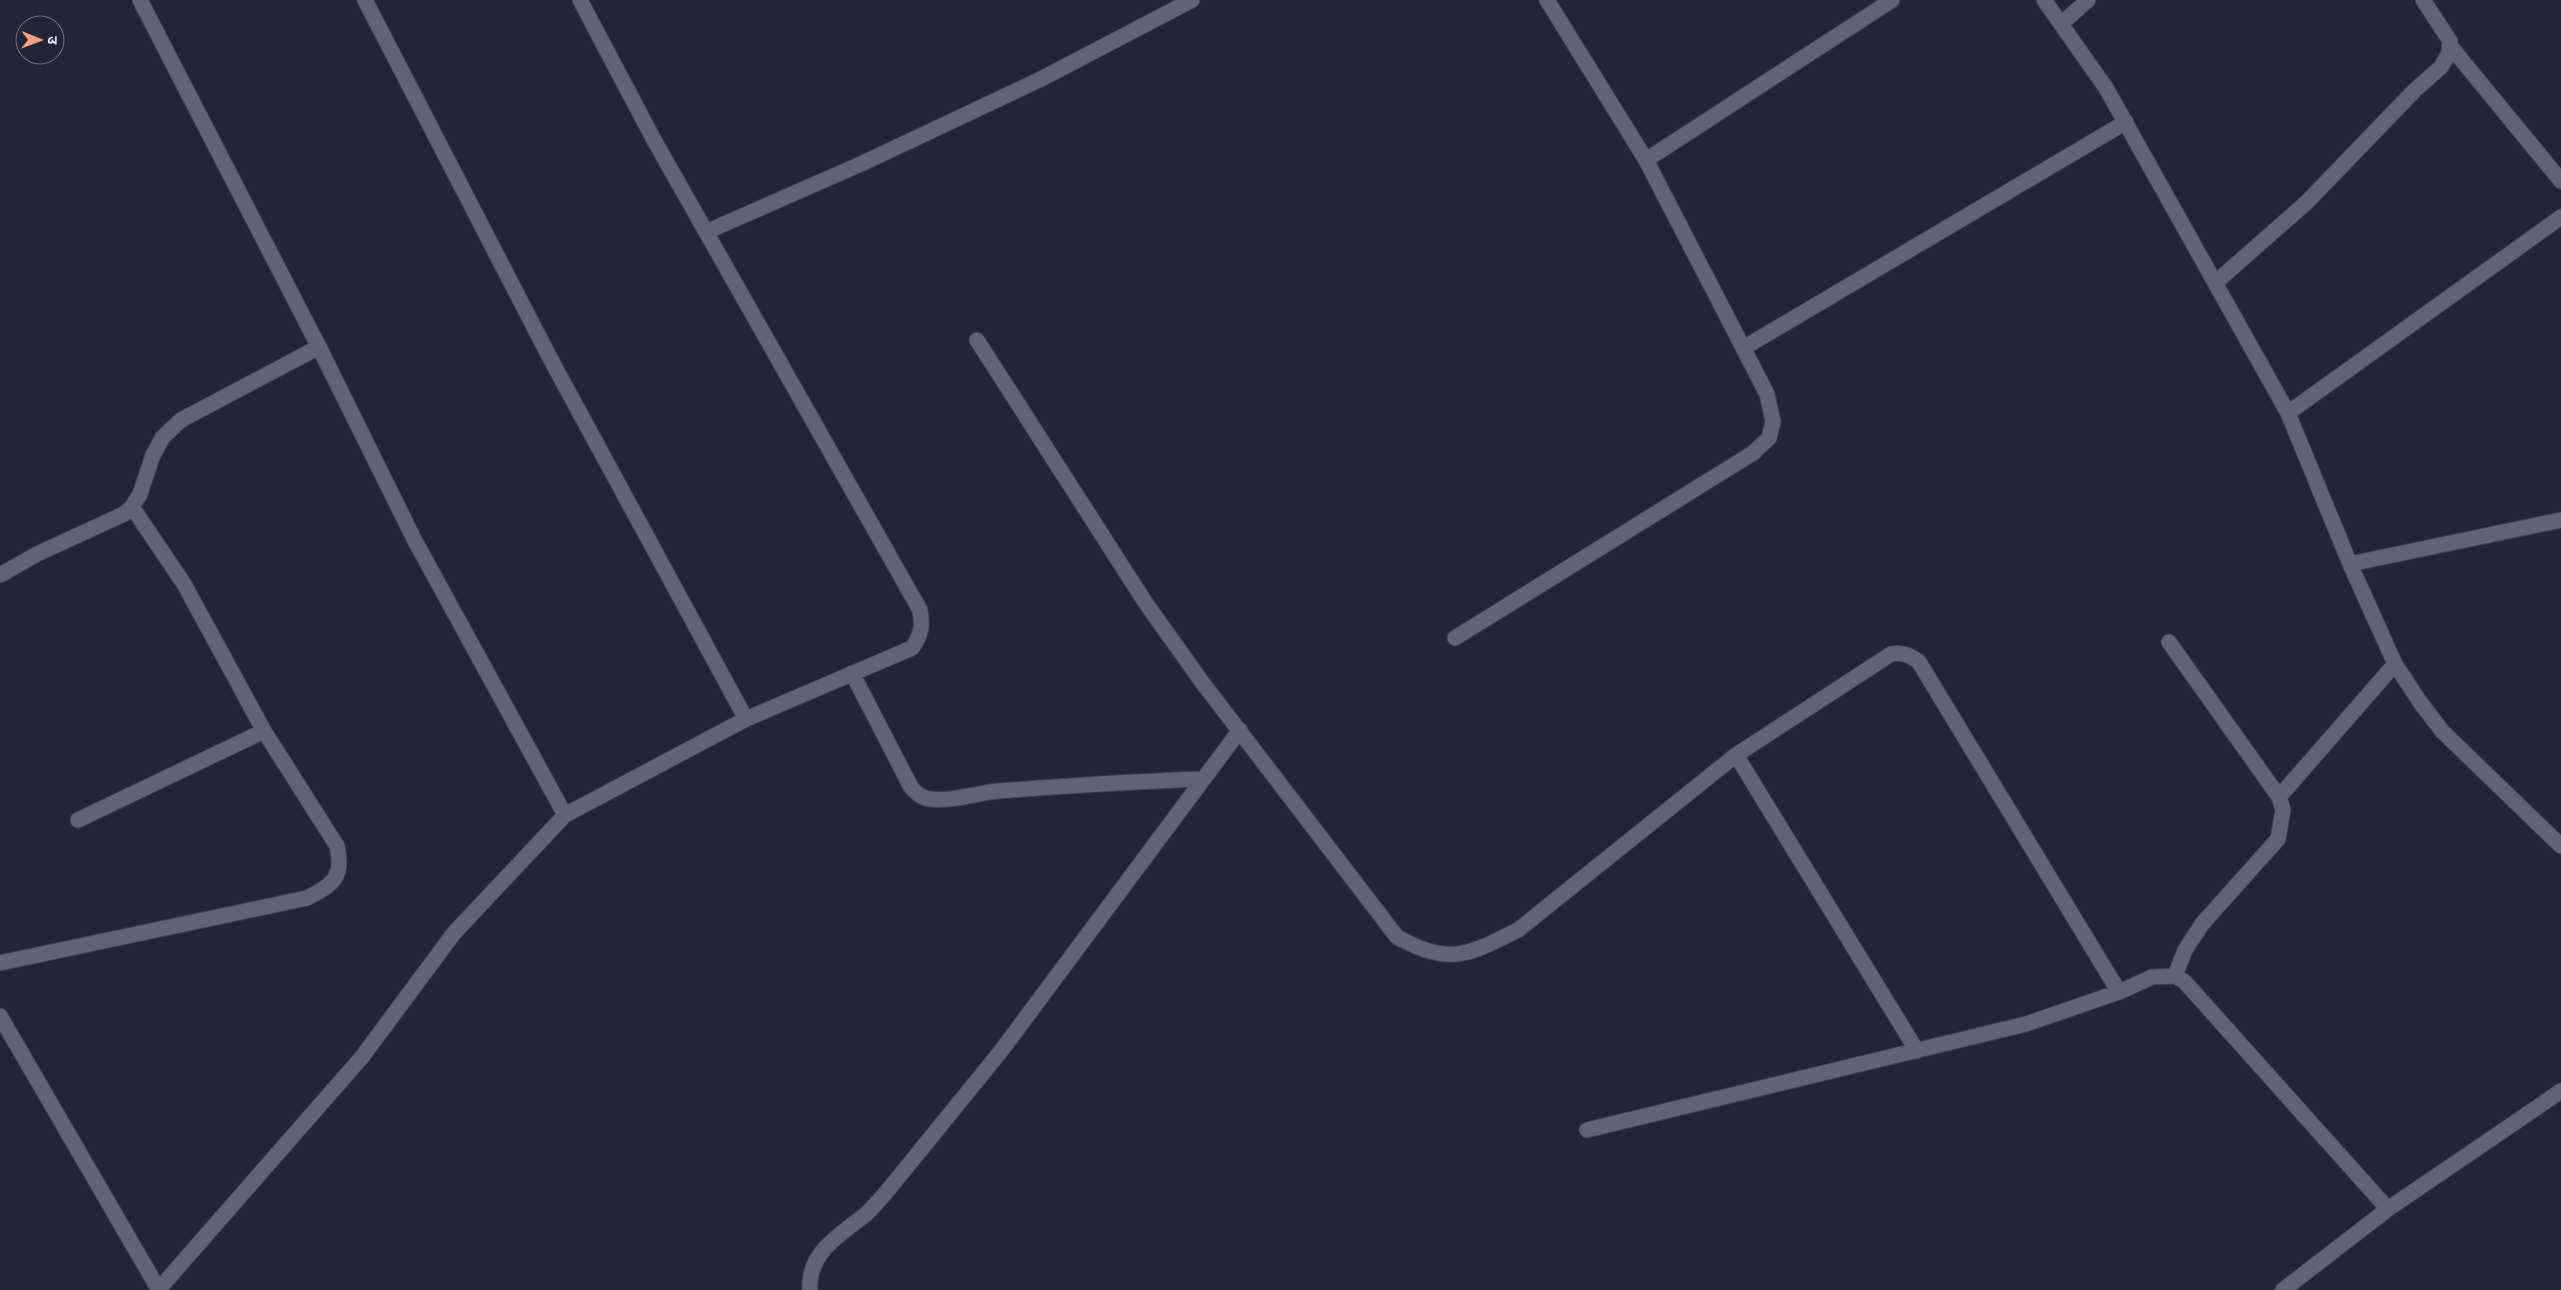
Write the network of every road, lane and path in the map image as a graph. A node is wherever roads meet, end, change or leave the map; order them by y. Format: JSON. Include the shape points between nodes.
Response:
{"nodes":[{"id":1,"x":140,"y":0,"type":"edge"},
{"id":2,"x":365,"y":0,"type":"edge"},
{"id":3,"x":580,"y":0,"type":"edge"},
{"id":4,"x":1192,"y":0,"type":"edge"},
{"id":5,"x":1547,"y":0,"type":"edge"},
{"id":6,"x":1892,"y":0,"type":"edge"},
{"id":7,"x":2044,"y":0,"type":"edge"},
{"id":8,"x":2088,"y":0,"type":"edge"},
{"id":9,"x":2423,"y":0,"type":"edge"},
{"id":10,"x":2061,"y":24,"type":"junction"},
{"id":11,"x":2451,"y":47,"type":"junction"},
{"id":12,"x":2126,"y":122,"type":"junction"},
{"id":13,"x":1646,"y":160,"type":"junction"},
{"id":14,"x":2561,"y":181,"type":"edge"},
{"id":15,"x":2561,"y":217,"type":"edge"},
{"id":16,"x":706,"y":232,"type":"junction"},
{"id":17,"x":2215,"y":282,"type":"junction"},
{"id":18,"x":977,"y":340,"type":"dead end"},
{"id":19,"x":319,"y":347,"type":"junction"},
{"id":20,"x":1745,"y":347,"type":"junction"},
{"id":21,"x":2288,"y":413,"type":"junction"},
{"id":22,"x":132,"y":507,"type":"junction"},
{"id":23,"x":2561,"y":520,"type":"edge"},
{"id":24,"x":2350,"y":564,"type":"junction"},
{"id":25,"x":0,"y":575,"type":"edge"},
{"id":26,"x":1455,"y":638,"type":"dead end"},
{"id":27,"x":2169,"y":642,"type":"dead end"},
{"id":28,"x":2396,"y":664,"type":"junction"},
{"id":29,"x":852,"y":673,"type":"junction"},
{"id":30,"x":746,"y":719,"type":"junction"},
{"id":31,"x":1240,"y":730,"type":"junction"},
{"id":32,"x":264,"y":731,"type":"junction"},
{"id":33,"x":1736,"y":755,"type":"junction"},
{"id":34,"x":1203,"y":779,"type":"junction"},
{"id":35,"x":2279,"y":797,"type":"junction"},
{"id":36,"x":565,"y":815,"type":"junction"},
{"id":37,"x":78,"y":820,"type":"dead end"},
{"id":38,"x":2561,"y":846,"type":"edge"},
{"id":39,"x":0,"y":963,"type":"edge"},
{"id":40,"x":2175,"y":976,"type":"junction"},
{"id":41,"x":2119,"y":992,"type":"junction"},
{"id":42,"x":0,"y":1016,"type":"edge"},
{"id":43,"x":1917,"y":1051,"type":"junction"},
{"id":44,"x":2561,"y":1091,"type":"edge"},
{"id":45,"x":1586,"y":1130,"type":"dead end"},
{"id":46,"x":2388,"y":1209,"type":"junction"},
{"id":47,"x":159,"y":1289,"type":"edge"},
{"id":48,"x":810,"y":1290,"type":"edge"},
{"id":49,"x":2283,"y":1290,"type":"edge"}],
"edges":[{"from":1,"to":19,"type":"street"},
{"from":2,"to":30,"type":"street","via":[[550,358]]},
{"from":3,"to":16,"type":"street"},
{"from":4,"to":16,"type":"street","via":[[1032,83],[863,163]]},
{"from":5,"to":13,"type":"street"},
{"from":6,"to":13,"type":"street"},
{"from":7,"to":10,"type":"street"},
{"from":8,"to":10,"type":"street"},
{"from":9,"to":11,"type":"street","via":[[2449,38]]},
{"from":10,"to":12,"type":"street"},
{"from":11,"to":14,"type":"street"},
{"from":11,"to":17,"type":"street","via":[[2441,67],[2307,202]]},
{"from":12,"to":17,"type":"street"},
{"from":12,"to":20,"type":"street"},
{"from":13,"to":20,"type":"street"},
{"from":15,"to":21,"type":"street"},
{"from":16,"to":29,"type":"street","via":[[920,610],[920,637],[912,648]]},
{"from":17,"to":21,"type":"street"},
{"from":18,"to":31,"type":"street","via":[[1146,602]]},
{"from":19,"to":22,"type":"street","via":[[181,420],[163,437]]},
{"from":19,"to":36,"type":"street","via":[[414,539]]},
{"from":20,"to":26,"type":"street","via":[[1772,408],[1774,422],[1769,438],[1753,453]]},
{"from":21,"to":24,"type":"street"},
{"from":22,"to":25,"type":"street","via":[[124,514],[37,554]]},
{"from":22,"to":32,"type":"street","via":[[184,584]]},
{"from":23,"to":24,"type":"street"},
{"from":24,"to":28,"type":"street"},
{"from":27,"to":35,"type":"street"},
{"from":28,"to":35,"type":"street"},
{"from":28,"to":38,"type":"street","via":[[2442,731]]},
{"from":29,"to":30,"type":"street"},
{"from":29,"to":34,"type":"street","via":[[911,787],[916,794],[928,799],[1126,781]]},
{"from":30,"to":36,"type":"street"},
{"from":31,"to":33,"type":"street","via":[[1397,936],[1421,950],[1445,954],[1482,948],[1518,930]]},
{"from":31,"to":34,"type":"street"},
{"from":32,"to":37,"type":"street"},
{"from":32,"to":39,"type":"street","via":[[337,846],[339,871],[325,889],[307,898]]},
{"from":33,"to":41,"type":"street","via":[[1891,654],[1910,656],[1919,662]]},
{"from":33,"to":43,"type":"street"},
{"from":34,"to":48,"type":"street","via":[[995,1058],[884,1195],[817,1258],[811,1269]]},
{"from":35,"to":40,"type":"street","via":[[2283,810],[2278,839],[2202,924],[2185,950]]},
{"from":36,"to":47,"type":"street","via":[[454,933],[362,1057]]},
{"from":40,"to":41,"type":"street","via":[[2152,976]]},
{"from":40,"to":46,"type":"street","via":[[2184,981]]},
{"from":41,"to":43,"type":"street","via":[[2026,1024]]},
{"from":42,"to":47,"type":"street"},
{"from":43,"to":45,"type":"street"},
{"from":44,"to":46,"type":"street"},
{"from":46,"to":49,"type":"street"}]}
